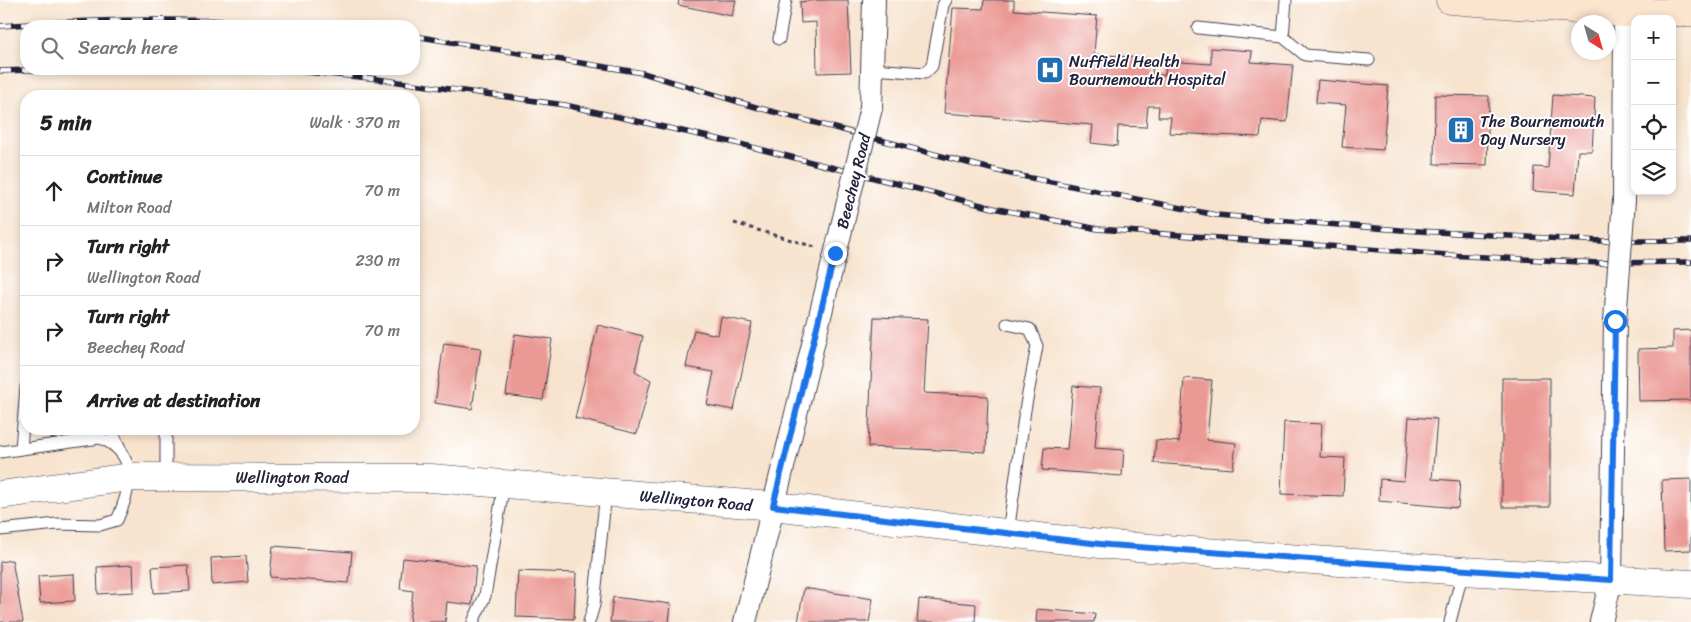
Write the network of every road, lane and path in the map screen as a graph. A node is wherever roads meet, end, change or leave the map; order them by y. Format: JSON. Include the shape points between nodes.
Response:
{"nodes":[{"id":1,"x":786,"y":0,"type":"edge"},
{"id":2,"x":874,"y":0,"type":"edge"},
{"id":3,"x":946,"y":0,"type":"edge"},
{"id":4,"x":1286,"y":0,"type":"edge"},
{"id":5,"x":1450,"y":0,"type":"edge"},
{"id":6,"x":1620,"y":8,"type":"edge"},
{"id":7,"x":1691,"y":12,"type":"edge"},
{"id":8,"x":1198,"y":28,"type":"dead end"},
{"id":9,"x":1283,"y":37,"type":"junction"},
{"id":10,"x":779,"y":39,"type":"dead end"},
{"id":11,"x":1369,"y":60,"type":"dead end"},
{"id":12,"x":872,"y":69,"type":"junction"},
{"id":13,"x":734,"y":223,"type":"dead end"},
{"id":14,"x":835,"y":253,"type":"junction"},
{"id":15,"x":1007,"y":324,"type":"dead end"},
{"id":16,"x":22,"y":435,"type":"edge"},
{"id":17,"x":114,"y":435,"type":"edge"},
{"id":18,"x":166,"y":435,"type":"edge"},
{"id":19,"x":21,"y":449,"type":"junction"},
{"id":20,"x":121,"y":450,"type":"junction"},
{"id":21,"x":0,"y":452,"type":"edge"},
{"id":22,"x":130,"y":477,"type":"junction"},
{"id":23,"x":166,"y":477,"type":"junction"},
{"id":24,"x":504,"y":484,"type":"junction"},
{"id":25,"x":606,"y":492,"type":"junction"},
{"id":26,"x":0,"y":495,"type":"edge"},
{"id":27,"x":773,"y":506,"type":"junction"},
{"id":28,"x":0,"y":530,"type":"edge"},
{"id":29,"x":1008,"y":533,"type":"junction"},
{"id":30,"x":1463,"y":571,"type":"junction"},
{"id":31,"x":1611,"y":580,"type":"junction"},
{"id":32,"x":1691,"y":584,"type":"edge"},
{"id":33,"x":473,"y":622,"type":"edge"},
{"id":34,"x":589,"y":622,"type":"edge"},
{"id":35,"x":745,"y":622,"type":"edge"},
{"id":36,"x":1450,"y":622,"type":"edge"},
{"id":37,"x":1601,"y":622,"type":"edge"}],
"edges":[{"from":1,"to":10,"type":"lane"},
{"from":2,"to":12,"type":"street","name":"Beechey Road"},
{"from":3,"to":12,"type":"lane","via":[[932,66],[924,73]]},
{"from":4,"to":9,"type":"lane"},
{"from":5,"to":6,"type":"main road"},
{"from":6,"to":7,"type":"main road"},
{"from":6,"to":31,"type":"street","bridge":true,"via":[[1624,200],[1615,321]]},
{"from":8,"to":9,"type":"lane"},
{"from":9,"to":11,"type":"lane","via":[[1305,55]]},
{"from":12,"to":14,"type":"street","name":"Beechey Road","bridge":true,"via":[[872,108]]},
{"from":13,"to":14,"type":"path"},
{"from":14,"to":27,"type":"street","name":"Beechey Road"},
{"from":15,"to":29,"type":"lane","via":[[1030,329],[1037,346]]},
{"from":16,"to":19,"type":"lane"},
{"from":17,"to":20,"type":"lane"},
{"from":18,"to":23,"type":"lane"},
{"from":19,"to":20,"type":"lane","via":[[100,438]]},
{"from":19,"to":21,"type":"lane"},
{"from":20,"to":22,"type":"lane"},
{"from":22,"to":23,"type":"street","name":"Wellington Road"},
{"from":22,"to":26,"type":"street","name":"Wellington Road"},
{"from":22,"to":28,"type":"lane","via":[[127,498],[117,520],[100,525],[57,524]]},
{"from":23,"to":24,"type":"street","name":"Wellington Road","via":[[431,478]]},
{"from":24,"to":25,"type":"street","name":"Wellington Road"},
{"from":24,"to":33,"type":"lane","via":[[485,596]]},
{"from":25,"to":27,"type":"street","name":"Wellington Road"},
{"from":25,"to":34,"type":"lane","via":[[594,605]]},
{"from":27,"to":29,"type":"street","name":"Wellington Road"},
{"from":27,"to":35,"type":"street","name":"Beechey Road"},
{"from":29,"to":30,"type":"street","name":"Wellington Road","via":[[1109,545]]},
{"from":30,"to":31,"type":"street","name":"Wellington Road"},
{"from":30,"to":36,"type":"lane"},
{"from":31,"to":32,"type":"street","name":"Wellington Road"},
{"from":31,"to":37,"type":"street"}]}
